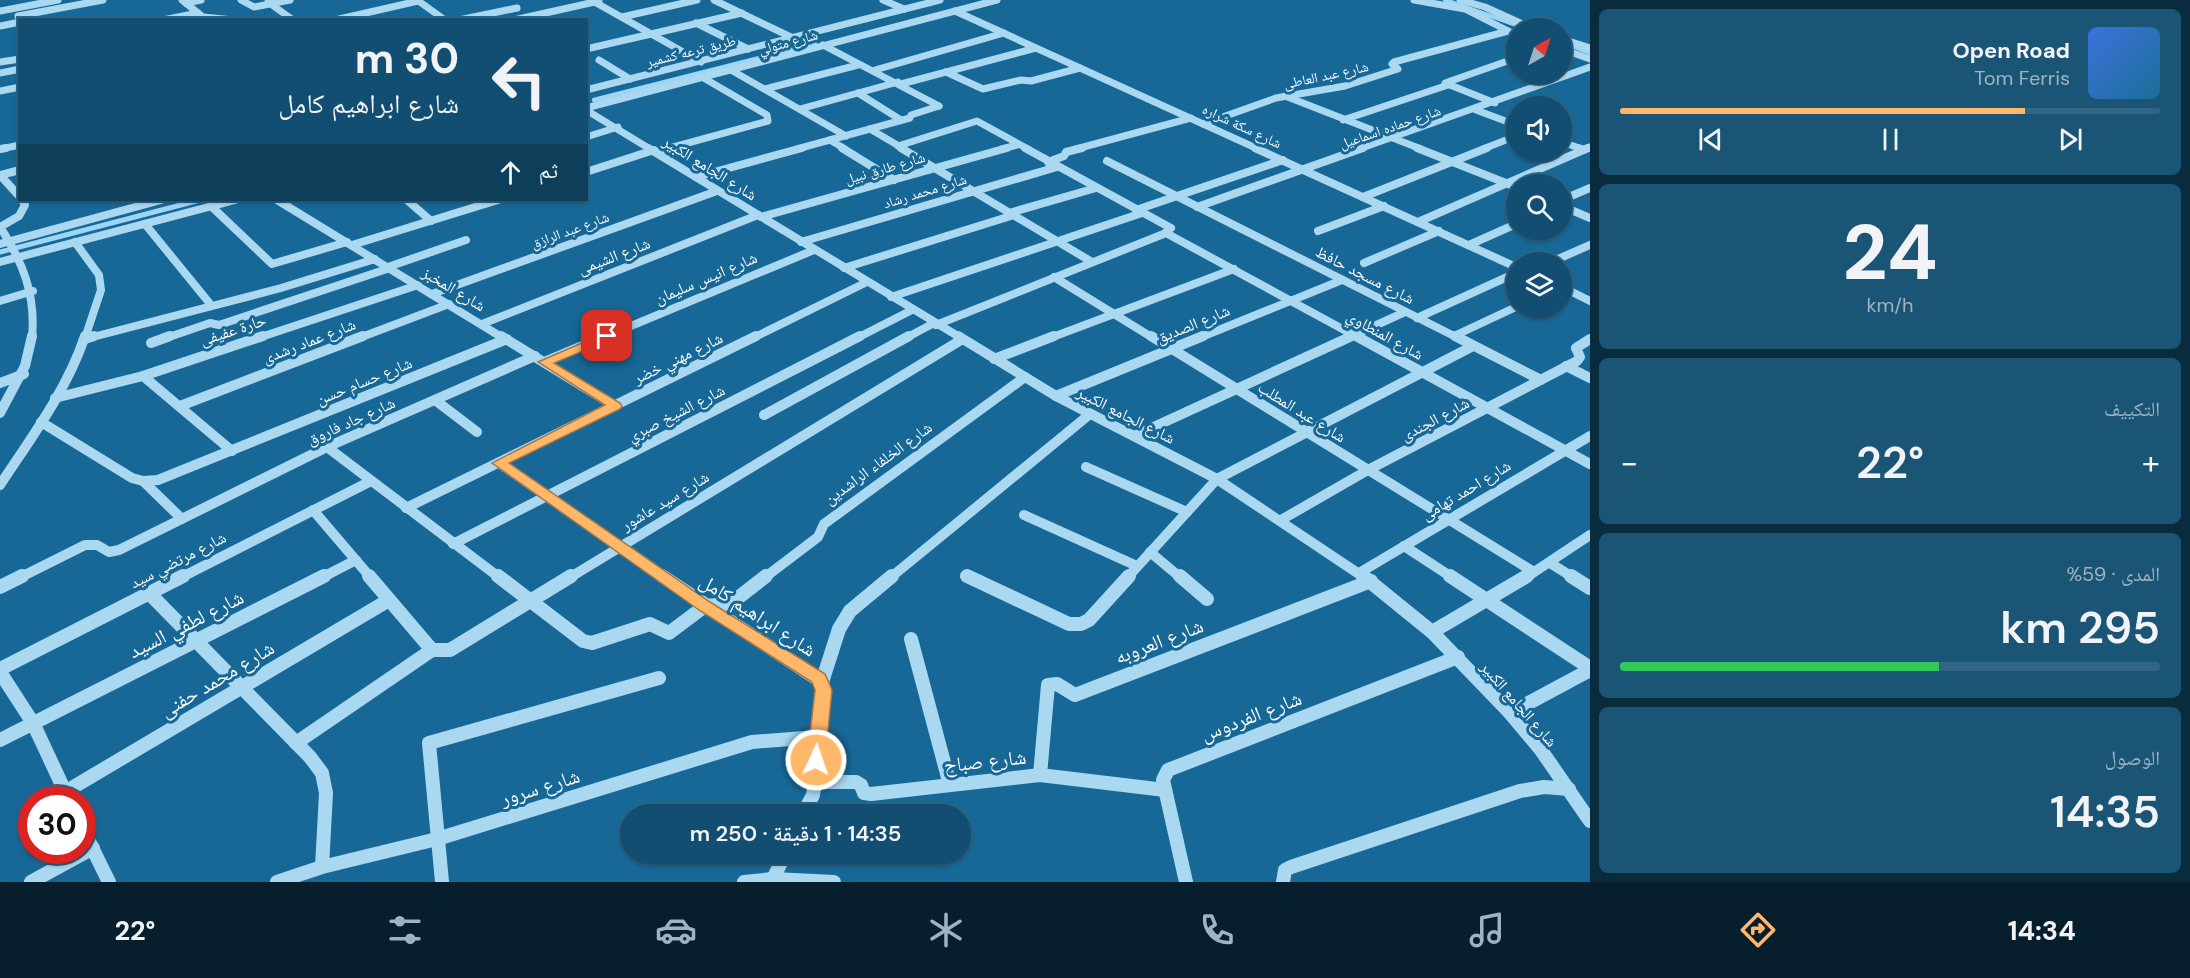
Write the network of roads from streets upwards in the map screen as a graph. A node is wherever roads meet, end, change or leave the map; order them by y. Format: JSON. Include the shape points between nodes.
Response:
{"nodes":[{"id":1,"x":0,"y":0,"type":"edge"},
{"id":2,"x":58,"y":0,"type":"edge"},
{"id":3,"x":103,"y":0,"type":"edge"},
{"id":4,"x":201,"y":0,"type":"edge"},
{"id":5,"x":241,"y":0,"type":"edge"},
{"id":6,"x":290,"y":0,"type":"edge"},
{"id":7,"x":602,"y":0,"type":"edge"},
{"id":8,"x":697,"y":0,"type":"edge"},
{"id":9,"x":714,"y":0,"type":"edge"},
{"id":10,"x":883,"y":0,"type":"edge"},
{"id":11,"x":940,"y":0,"type":"edge"},
{"id":12,"x":997,"y":0,"type":"edge"},
{"id":13,"x":1414,"y":0,"type":"edge"},
{"id":14,"x":1460,"y":0,"type":"edge"},
{"id":15,"x":418,"y":1,"type":"edge"},
{"id":16,"x":593,"y":1,"type":"edge"},
{"id":17,"x":184,"y":2,"type":"edge"},
{"id":18,"x":268,"y":2,"type":"edge"},
{"id":19,"x":517,"y":8,"type":"dead end"},
{"id":20,"x":9,"y":9,"type":"junction"},
{"id":21,"x":904,"y":9,"type":"junction"},
{"id":22,"x":0,"y":11,"type":"edge"},
{"id":23,"x":955,"y":11,"type":"junction"},
{"id":24,"x":198,"y":13,"type":"junction"},
{"id":25,"x":742,"y":13,"type":"junction"},
{"id":26,"x":622,"y":17,"type":"junction"},
{"id":27,"x":18,"y":18,"type":"edge"},
{"id":28,"x":23,"y":18,"type":"edge"},
{"id":29,"x":173,"y":18,"type":"edge"},
{"id":30,"x":213,"y":18,"type":"edge"},
{"id":31,"x":289,"y":18,"type":"edge"},
{"id":32,"x":344,"y":18,"type":"edge"},
{"id":33,"x":443,"y":18,"type":"edge"},
{"id":34,"x":469,"y":18,"type":"edge"},
{"id":35,"x":522,"y":18,"type":"edge"},
{"id":36,"x":1509,"y":18,"type":"edge"},
{"id":37,"x":18,"y":19,"type":"edge"},
{"id":38,"x":696,"y":23,"type":"junction"},
{"id":39,"x":0,"y":26,"type":"edge"},
{"id":40,"x":1506,"y":30,"type":"edge"},
{"id":41,"x":1506,"y":32,"type":"edge"},
{"id":42,"x":651,"y":33,"type":"junction"},
{"id":43,"x":1004,"y":33,"type":"junction"},
{"id":44,"x":793,"y":38,"type":"junction"},
{"id":45,"x":1572,"y":42,"type":"edge"},
{"id":46,"x":823,"y":45,"type":"junction"},
{"id":47,"x":1036,"y":48,"type":"junction"},
{"id":48,"x":1590,"y":48,"type":"edge"},
{"id":49,"x":588,"y":49,"type":"edge"},
{"id":50,"x":748,"y":49,"type":"junction"},
{"id":51,"x":1572,"y":53,"type":"edge"},
{"id":52,"x":18,"y":59,"type":"edge"},
{"id":53,"x":1590,"y":59,"type":"edge"},
{"id":54,"x":599,"y":60,"type":"dead end"},
{"id":55,"x":1506,"y":61,"type":"edge"},
{"id":56,"x":0,"y":62,"type":"edge"},
{"id":57,"x":701,"y":62,"type":"junction"},
{"id":58,"x":858,"y":65,"type":"junction"},
{"id":59,"x":1590,"y":67,"type":"edge"},
{"id":60,"x":1080,"y":68,"type":"junction"},
{"id":61,"x":18,"y":69,"type":"edge"},
{"id":62,"x":731,"y":70,"type":"junction"},
{"id":63,"x":875,"y":70,"type":"junction"},
{"id":64,"x":946,"y":72,"type":"junction"},
{"id":65,"x":0,"y":73,"type":"edge"},
{"id":66,"x":702,"y":77,"type":"junction"},
{"id":67,"x":630,"y":79,"type":"junction"},
{"id":68,"x":899,"y":83,"type":"junction"},
{"id":69,"x":1448,"y":86,"type":"junction"},
{"id":70,"x":18,"y":87,"type":"edge"},
{"id":71,"x":765,"y":89,"type":"junction"},
{"id":72,"x":588,"y":90,"type":"edge"},
{"id":73,"x":0,"y":91,"type":"edge"},
{"id":74,"x":858,"y":93,"type":"junction"},
{"id":75,"x":1284,"y":96,"type":"junction"},
{"id":76,"x":1496,"y":103,"type":"junction"},
{"id":77,"x":588,"y":108,"type":"edge"},
{"id":78,"x":588,"y":110,"type":"edge"},
{"id":79,"x":800,"y":110,"type":"junction"},
{"id":80,"x":1476,"y":110,"type":"junction"},
{"id":81,"x":1191,"y":118,"type":"junction"},
{"id":82,"x":901,"y":120,"type":"junction"},
{"id":83,"x":1342,"y":120,"type":"junction"},
{"id":84,"x":1506,"y":121,"type":"edge"},
{"id":85,"x":1203,"y":124,"type":"junction"},
{"id":86,"x":618,"y":127,"type":"junction"},
{"id":87,"x":870,"y":129,"type":"junction"},
{"id":88,"x":588,"y":135,"type":"edge"},
{"id":89,"x":846,"y":136,"type":"junction"},
{"id":90,"x":1394,"y":137,"type":"junction"},
{"id":91,"x":830,"y":140,"type":"junction"},
{"id":92,"x":1506,"y":140,"type":"edge"},
{"id":93,"x":18,"y":145,"type":"edge"},
{"id":94,"x":1017,"y":145,"type":"junction"},
{"id":95,"x":1572,"y":145,"type":"edge"},
{"id":96,"x":898,"y":146,"type":"junction"},
{"id":97,"x":0,"y":149,"type":"edge"},
{"id":98,"x":1588,"y":150,"type":"edge"},
{"id":99,"x":655,"y":151,"type":"junction"},
{"id":100,"x":1283,"y":160,"type":"junction"},
{"id":101,"x":1451,"y":160,"type":"junction"},
{"id":102,"x":1107,"y":161,"type":"dead end"},
{"id":103,"x":1048,"y":162,"type":"junction"},
{"id":104,"x":1057,"y":166,"type":"junction"},
{"id":105,"x":935,"y":168,"type":"junction"},
{"id":106,"x":18,"y":170,"type":"edge"},
{"id":107,"x":1305,"y":170,"type":"junction"},
{"id":108,"x":588,"y":171,"type":"edge"},
{"id":109,"x":1528,"y":174,"type":"edge"},
{"id":110,"x":0,"y":175,"type":"edge"},
{"id":111,"x":696,"y":177,"type":"junction"},
{"id":112,"x":894,"y":180,"type":"junction"},
{"id":113,"x":1506,"y":183,"type":"joint"},
{"id":114,"x":1096,"y":188,"type":"junction"},
{"id":115,"x":1590,"y":188,"type":"edge"},
{"id":116,"x":717,"y":191,"type":"junction"},
{"id":117,"x":973,"y":191,"type":"junction"},
{"id":118,"x":18,"y":196,"type":"edge"},
{"id":119,"x":1176,"y":196,"type":"junction"},
{"id":120,"x":1363,"y":196,"type":"junction"},
{"id":121,"x":1572,"y":196,"type":"edge"},
{"id":122,"x":22,"y":201,"type":"edge"},
{"id":123,"x":157,"y":201,"type":"edge"},
{"id":124,"x":231,"y":201,"type":"edge"},
{"id":125,"x":279,"y":201,"type":"edge"},
{"id":126,"x":408,"y":201,"type":"edge"},
{"id":127,"x":495,"y":201,"type":"edge"},
{"id":128,"x":211,"y":206,"type":"junction"},
{"id":129,"x":1384,"y":206,"type":"junction"},
{"id":130,"x":1197,"y":207,"type":"junction"},
{"id":131,"x":1572,"y":210,"type":"edge"},
{"id":132,"x":1139,"y":211,"type":"junction"},
{"id":133,"x":1012,"y":214,"type":"junction"},
{"id":134,"x":759,"y":217,"type":"junction"},
{"id":135,"x":1590,"y":218,"type":"edge"},
{"id":136,"x":431,"y":221,"type":"junction"},
{"id":137,"x":1418,"y":222,"type":"junction"},
{"id":138,"x":146,"y":224,"type":"junction"},
{"id":139,"x":0,"y":227,"type":"edge"},
{"id":140,"x":1506,"y":228,"type":"edge"},
{"id":141,"x":1318,"y":231,"type":"dead end"},
{"id":142,"x":1439,"y":231,"type":"junction"},
{"id":143,"x":1166,"y":232,"type":"junction"},
{"id":144,"x":466,"y":240,"type":"dead end"},
{"id":145,"x":10,"y":241,"type":"junction"},
{"id":146,"x":1057,"y":241,"type":"junction"},
{"id":147,"x":75,"y":242,"type":"junction"},
{"id":148,"x":801,"y":242,"type":"junction"},
{"id":149,"x":0,"y":243,"type":"edge"},
{"id":150,"x":350,"y":243,"type":"junction"},
{"id":151,"x":1469,"y":245,"type":"junction"},
{"id":152,"x":1590,"y":245,"type":"edge"},
{"id":153,"x":814,"y":250,"type":"junction"},
{"id":154,"x":1572,"y":253,"type":"edge"},
{"id":155,"x":21,"y":257,"type":"junction"},
{"id":156,"x":375,"y":259,"type":"junction"},
{"id":157,"x":0,"y":262,"type":"edge"},
{"id":158,"x":1092,"y":262,"type":"junction"},
{"id":159,"x":1506,"y":262,"type":"edge"},
{"id":160,"x":1364,"y":263,"type":"dead end"},
{"id":161,"x":389,"y":267,"type":"junction"},
{"id":162,"x":844,"y":268,"type":"junction"},
{"id":163,"x":1234,"y":269,"type":"junction"},
{"id":164,"x":1054,"y":277,"type":"junction"},
{"id":165,"x":1506,"y":278,"type":"edge"},
{"id":166,"x":1342,"y":280,"type":"junction"},
{"id":167,"x":867,"y":282,"type":"junction"},
{"id":168,"x":417,"y":285,"type":"junction"},
{"id":169,"x":33,"y":291,"type":"junction"},
{"id":170,"x":1572,"y":293,"type":"edge"},
{"id":171,"x":432,"y":294,"type":"junction"},
{"id":172,"x":891,"y":297,"type":"junction"},
{"id":173,"x":1290,"y":300,"type":"junction"},
{"id":174,"x":0,"y":301,"type":"edge"},
{"id":175,"x":1590,"y":301,"type":"edge"},
{"id":176,"x":449,"y":304,"type":"junction"},
{"id":177,"x":211,"y":305,"type":"junction"},
{"id":178,"x":912,"y":310,"type":"junction"},
{"id":179,"x":1405,"y":312,"type":"junction"},
{"id":180,"x":1506,"y":312,"type":"edge"},
{"id":181,"x":1114,"y":314,"type":"junction"},
{"id":182,"x":1417,"y":318,"type":"junction"},
{"id":183,"x":482,"y":324,"type":"junction"},
{"id":184,"x":935,"y":324,"type":"junction"},
{"id":185,"x":1354,"y":335,"type":"junction"},
{"id":186,"x":1454,"y":336,"type":"junction"},
{"id":187,"x":86,"y":339,"type":"junction"},
{"id":188,"x":507,"y":339,"type":"junction"},
{"id":189,"x":1590,"y":339,"type":"edge"},
{"id":190,"x":961,"y":340,"type":"junction"},
{"id":191,"x":151,"y":343,"type":"dead end"},
{"id":192,"x":1473,"y":346,"type":"junction"},
{"id":193,"x":1171,"y":349,"type":"junction"},
{"id":194,"x":540,"y":359,"type":"junction"},
{"id":195,"x":994,"y":359,"type":"junction"},
{"id":196,"x":1566,"y":366,"type":"junction"},
{"id":197,"x":1420,"y":372,"type":"junction"},
{"id":198,"x":24,"y":374,"type":"junction"},
{"id":199,"x":143,"y":376,"type":"junction"},
{"id":200,"x":1025,"y":377,"type":"junction"},
{"id":201,"x":1590,"y":378,"type":"edge"},
{"id":202,"x":1541,"y":380,"type":"junction"},
{"id":203,"x":0,"y":383,"type":"edge"},
{"id":204,"x":1236,"y":389,"type":"junction"},
{"id":205,"x":1056,"y":396,"type":"junction"},
{"id":206,"x":55,"y":398,"type":"junction"},
{"id":207,"x":435,"y":400,"type":"junction"},
{"id":208,"x":180,"y":406,"type":"junction"},
{"id":209,"x":615,"y":406,"type":"junction"},
{"id":210,"x":1487,"y":408,"type":"junction"},
{"id":211,"x":0,"y":413,"type":"edge"},
{"id":212,"x":1090,"y":414,"type":"junction"},
{"id":213,"x":764,"y":415,"type":"dead end"},
{"id":214,"x":41,"y":422,"type":"junction"},
{"id":215,"x":1305,"y":431,"type":"junction"},
{"id":216,"x":477,"y":432,"type":"dead end"},
{"id":217,"x":1134,"y":436,"type":"junction"},
{"id":218,"x":1590,"y":436,"type":"edge"},
{"id":219,"x":327,"y":447,"type":"junction"},
{"id":220,"x":232,"y":451,"type":"junction"},
{"id":221,"x":1565,"y":451,"type":"junction"},
{"id":222,"x":499,"y":463,"type":"junction"},
{"id":223,"x":1590,"y":464,"type":"edge"},
{"id":224,"x":1086,"y":467,"type":"dead end"},
{"id":225,"x":1368,"y":470,"type":"junction"},
{"id":226,"x":1216,"y":479,"type":"junction"},
{"id":227,"x":143,"y":481,"type":"junction"},
{"id":228,"x":371,"y":481,"type":"junction"},
{"id":229,"x":0,"y":485,"type":"edge"},
{"id":230,"x":546,"y":496,"type":"junction"},
{"id":231,"x":406,"y":508,"type":"junction"},
{"id":232,"x":313,"y":510,"type":"junction"},
{"id":233,"x":1187,"y":512,"type":"junction"},
{"id":234,"x":1024,"y":515,"type":"dead end"},
{"id":235,"x":182,"y":519,"type":"junction"},
{"id":236,"x":1281,"y":520,"type":"junction"},
{"id":237,"x":1449,"y":520,"type":"junction"},
{"id":238,"x":1590,"y":535,"type":"edge"},
{"id":239,"x":453,"y":544,"type":"junction"},
{"id":240,"x":1404,"y":546,"type":"junction"},
{"id":241,"x":618,"y":548,"type":"junction"},
{"id":242,"x":1150,"y":552,"type":"junction"},
{"id":243,"x":356,"y":561,"type":"junction"},
{"id":244,"x":1550,"y":563,"type":"junction"},
{"id":245,"x":1137,"y":566,"type":"junction"},
{"id":246,"x":1534,"y":572,"type":"junction"},
{"id":247,"x":1359,"y":573,"type":"junction"},
{"id":248,"x":966,"y":576,"type":"dead end"},
{"id":249,"x":1371,"y":581,"type":"junction"},
{"id":250,"x":0,"y":587,"type":"edge"},
{"id":251,"x":1590,"y":588,"type":"edge"},
{"id":252,"x":149,"y":593,"type":"junction"},
{"id":253,"x":1207,"y":599,"type":"dead end"},
{"id":254,"x":389,"y":600,"type":"junction"},
{"id":255,"x":1486,"y":600,"type":"junction"},
{"id":256,"x":529,"y":602,"type":"junction"},
{"id":257,"x":705,"y":606,"type":"junction"},
{"id":258,"x":1432,"y":632,"type":"junction"},
{"id":259,"x":911,"y":639,"type":"dead end"},
{"id":260,"x":196,"y":641,"type":"junction"},
{"id":261,"x":432,"y":650,"type":"junction"},
{"id":262,"x":1458,"y":657,"type":"junction"},
{"id":263,"x":1590,"y":669,"type":"edge"},
{"id":264,"x":0,"y":670,"type":"edge"},
{"id":265,"x":659,"y":678,"type":"dead end"},
{"id":266,"x":822,"y":682,"type":"junction"},
{"id":267,"x":241,"y":687,"type":"junction"},
{"id":268,"x":1510,"y":713,"type":"junction"},
{"id":269,"x":33,"y":723,"type":"junction"},
{"id":270,"x":817,"y":737,"type":"junction"},
{"id":271,"x":0,"y":740,"type":"edge"},
{"id":272,"x":296,"y":743,"type":"junction"},
{"id":273,"x":1040,"y":775,"type":"junction"},
{"id":274,"x":815,"y":782,"type":"junction"},
{"id":275,"x":950,"y":785,"type":"junction"},
{"id":276,"x":62,"y":786,"type":"edge"},
{"id":277,"x":83,"y":786,"type":"edge"},
{"id":278,"x":1569,"y":789,"type":"junction"},
{"id":279,"x":1165,"y":790,"type":"junction"},
{"id":280,"x":808,"y":804,"type":"edge"},
{"id":281,"x":1590,"y":821,"type":"edge"},
{"id":282,"x":437,"y":839,"type":"junction"},
{"id":283,"x":96,"y":854,"type":"edge"},
{"id":284,"x":64,"y":864,"type":"edge"},
{"id":285,"x":780,"y":864,"type":"edge"},
{"id":286,"x":322,"y":867,"type":"junction"},
{"id":287,"x":773,"y":879,"type":"junction"},
{"id":288,"x":31,"y":882,"type":"edge"},
{"id":289,"x":109,"y":882,"type":"edge"},
{"id":290,"x":277,"y":882,"type":"edge"},
{"id":291,"x":442,"y":882,"type":"edge"},
{"id":292,"x":749,"y":882,"type":"edge"},
{"id":293,"x":834,"y":882,"type":"edge"},
{"id":294,"x":1186,"y":882,"type":"edge"},
{"id":295,"x":1283,"y":882,"type":"edge"}],
"edges":[{"from":1,"to":20,"type":"street"},
{"from":2,"to":20,"type":"street"},
{"from":3,"to":28,"type":"street"},
{"from":4,"to":17,"type":"street"},
{"from":5,"to":18,"type":"street","via":[[252,7]]},
{"from":6,"to":18,"type":"street"},
{"from":7,"to":16,"type":"street"},
{"from":8,"to":26,"type":"street"},
{"from":9,"to":25,"type":"street"},
{"from":10,"to":21,"type":"street"},
{"from":11,"to":21,"type":"street","name":"طريق ترعه كشمير"},
{"from":12,"to":23,"type":"street","name":"شارع متولي"},
{"from":13,"to":40,"type":"street","via":[[1465,9]]},
{"from":14,"to":36,"type":"street"},
{"from":15,"to":32,"type":"street"},
{"from":15,"to":33,"type":"street"},
{"from":16,"to":26,"type":"street"},
{"from":16,"to":35,"type":"street"},
{"from":17,"to":24,"type":"street"},
{"from":18,"to":31,"type":"street"},
{"from":19,"to":34,"type":"street"},
{"from":20,"to":22,"type":"street"},
{"from":20,"to":27,"type":"street"},
{"from":21,"to":44,"type":"street","name":"طريق ترعه كشمير"},
{"from":23,"to":43,"type":"street","name":"شارع سكة شراره"},
{"from":23,"to":46,"type":"street","name":"شارع متولي"},
{"from":24,"to":29,"type":"street"},
{"from":24,"to":30,"type":"street"},
{"from":25,"to":38,"type":"street"},
{"from":25,"to":44,"type":"street"},
{"from":26,"to":42,"type":"street"},
{"from":37,"to":39,"type":"street"},
{"from":38,"to":42,"type":"street"},
{"from":38,"to":50,"type":"street"},
{"from":41,"to":75,"type":"street","name":"شارع عبد العاطى","via":[[1394,62],[1398,69],[1357,83]]},
{"from":42,"to":49,"type":"street"},
{"from":42,"to":57,"type":"street"},
{"from":43,"to":47,"type":"street","name":"شارع سكة شراره"},
{"from":43,"to":63,"type":"street"},
{"from":44,"to":50,"type":"street","name":"طريق ترعه كشمير"},
{"from":45,"to":48,"type":"street"},
{"from":46,"to":58,"type":"street"},
{"from":46,"to":62,"type":"street","name":"شارع متولي"},
{"from":47,"to":60,"type":"street","name":"شارع سكة شراره"},
{"from":47,"to":64,"type":"street"},
{"from":50,"to":57,"type":"street","name":"طريق ترعه كشمير"},
{"from":51,"to":53,"type":"street"},
{"from":52,"to":56,"type":"street"},
{"from":54,"to":67,"type":"street"},
{"from":55,"to":69,"type":"street","via":[[1444,83]]},
{"from":57,"to":67,"type":"street","name":"طريق ترعه كشمير"},
{"from":58,"to":63,"type":"street"},
{"from":58,"to":71,"type":"street"},
{"from":59,"to":76,"type":"street","name":"شارع حماده اسماعيل"},
{"from":60,"to":64,"type":"street","via":[[983,89]]},
{"from":60,"to":81,"type":"street","name":"شارع سكة شراره"},
{"from":61,"to":65,"type":"street"},
{"from":62,"to":66,"type":"street","name":"شارع متولي"},
{"from":62,"to":71,"type":"street"},
{"from":63,"to":68,"type":"street"},
{"from":64,"to":68,"type":"street"},
{"from":66,"to":77,"type":"street","name":"شارع متولي"},
{"from":66,"to":99,"type":"street","via":[[767,116],[768,121]]},
{"from":67,"to":72,"type":"street","name":"طريق ترعه كشمير"},
{"from":68,"to":74,"type":"street"},
{"from":68,"to":82,"type":"street","via":[[939,106]]},
{"from":69,"to":76,"type":"street"},
{"from":69,"to":83,"type":"street"},
{"from":70,"to":73,"type":"street"},
{"from":71,"to":79,"type":"street"},
{"from":74,"to":79,"type":"street"},
{"from":74,"to":82,"type":"street"},
{"from":75,"to":83,"type":"street"},
{"from":75,"to":85,"type":"street","name":"شارع عبد العاطى"},
{"from":76,"to":80,"type":"street","name":"شارع حماده اسماعيل"},
{"from":78,"to":86,"type":"street","name":"شارع الجامع الكبير"},
{"from":79,"to":89,"type":"street"},
{"from":80,"to":84,"type":"street"},
{"from":80,"to":90,"type":"street","name":"شارع حماده اسماعيل"},
{"from":81,"to":85,"type":"street","name":"شارع سكة شراره"},
{"from":81,"to":103,"type":"street","via":[[1066,152]]},
{"from":82,"to":87,"type":"street"},
{"from":83,"to":90,"type":"street"},
{"from":85,"to":100,"type":"street","name":"شارع سكة شراره"},
{"from":86,"to":88,"type":"street"},
{"from":86,"to":99,"type":"street","name":"شارع الجامع الكبير"},
{"from":87,"to":89,"type":"street"},
{"from":87,"to":96,"type":"street"},
{"from":89,"to":91,"type":"street"},
{"from":90,"to":101,"type":"street"},
{"from":90,"to":107,"type":"street","name":"شارع حماده اسماعيل"},
{"from":91,"to":111,"type":"street"},
{"from":91,"to":112,"type":"street"},
{"from":92,"to":101,"type":"street"},
{"from":93,"to":97,"type":"street"},
{"from":94,"to":96,"type":"street","via":[[977,121]]},
{"from":94,"to":103,"type":"street"},
{"from":94,"to":105,"type":"street","name":"شارع طارق نبيل"},
{"from":95,"to":98,"type":"street"},
{"from":96,"to":105,"type":"street"},
{"from":98,"to":109,"type":"street"},
{"from":99,"to":108,"type":"street"},
{"from":99,"to":111,"type":"street","name":"شارع الجامع الكبير"},
{"from":100,"to":107,"type":"street","name":"شارع سكة شراره"},
{"from":100,"to":119,"type":"street"},
{"from":101,"to":113,"type":"street"},
{"from":101,"to":120,"type":"street"},
{"from":102,"to":119,"type":"street","name":"شارع مسجد حافظ"},
{"from":103,"to":104,"type":"street"},
{"from":104,"to":114,"type":"street"},
{"from":104,"to":117,"type":"street","name":"شارع محمد رشاد"},
{"from":105,"to":112,"type":"street","name":"شارع طارق نبيل"},
{"from":105,"to":117,"type":"street"},
{"from":106,"to":110,"type":"street"},
{"from":107,"to":120,"type":"street","name":"شارع سكة شراره"},
{"from":107,"to":130,"type":"street","name":"شارع حماده اسماعيل"},
{"from":110,"to":118,"type":"street"},
{"from":111,"to":116,"type":"street","name":"شارع الجامع الكبير"},
{"from":112,"to":134,"type":"street","name":"شارع طارق نبيل"},
{"from":113,"to":137,"type":"street"},
{"from":114,"to":132,"type":"street"},
{"from":114,"to":133,"type":"street"},
{"from":115,"to":121,"type":"street"},
{"from":116,"to":134,"type":"street","name":"شارع الجامع الكبير"},
{"from":116,"to":171,"type":"street","name":"شارع عبد الرازق"},
{"from":117,"to":133,"type":"street"},
{"from":117,"to":148,"type":"street","name":"شارع محمد رشاد"},
{"from":119,"to":130,"type":"street","name":"شارع مسجد حافظ"},
{"from":119,"to":132,"type":"street"},
{"from":120,"to":129,"type":"street","name":"شارع سكة شراره"},
{"from":122,"to":139,"type":"street","via":[[23,211]]},
{"from":123,"to":145,"type":"street"},
{"from":124,"to":128,"type":"street"},
{"from":125,"to":150,"type":"street","name":"شارع المخبز"},
{"from":126,"to":136,"type":"street"},
{"from":127,"to":136,"type":"street"},
{"from":128,"to":138,"type":"street"},
{"from":128,"to":150,"type":"street","via":[[272,264]]},
{"from":129,"to":137,"type":"street","name":"شارع سكة شراره"},
{"from":129,"to":141,"type":"street"},
{"from":130,"to":166,"type":"street","name":"شارع مسجد حافظ"},
{"from":131,"to":135,"type":"street"},
{"from":132,"to":143,"type":"street","name":"شارع المنطاوي","via":[[1171,229]]},
{"from":132,"to":146,"type":"street"},
{"from":133,"to":146,"type":"street"},
{"from":133,"to":162,"type":"street"},
{"from":134,"to":148,"type":"street","name":"شارع الجامع الكبير"},
{"from":134,"to":183,"type":"street","name":"شارع الشيمى"},
{"from":136,"to":150,"type":"street"},
{"from":137,"to":142,"type":"street","name":"شارع سكة شراره"},
{"from":138,"to":147,"type":"street"},
{"from":138,"to":177,"type":"street"},
{"from":139,"to":145,"type":"street"},
{"from":140,"to":151,"type":"street"},
{"from":142,"to":151,"type":"street","name":"شارع سكة شراره"},
{"from":142,"to":160,"type":"street"},
{"from":143,"to":158,"type":"street"},
{"from":143,"to":163,"type":"street","name":"شارع المنطاوي"},
{"from":144,"to":161,"type":"street"},
{"from":145,"to":149,"type":"street"},
{"from":145,"to":155,"type":"street"},
{"from":146,"to":158,"type":"street"},
{"from":146,"to":172,"type":"street"},
{"from":147,"to":155,"type":"street"},
{"from":147,"to":187,"type":"street","via":[[101,282]]},
{"from":148,"to":153,"type":"street","name":"شارع الجامع الكبير"},
{"from":150,"to":156,"type":"street","name":"شارع المخبز"},
{"from":151,"to":159,"type":"street","name":"شارع سكة شراره"},
{"from":152,"to":154,"type":"street"},
{"from":153,"to":162,"type":"street","name":"شارع الجامع الكبير"},
{"from":153,"to":194,"type":"street","name":"شارع انيس سليمان"},
{"from":155,"to":157,"type":"street"},
{"from":155,"to":169,"type":"street"},
{"from":156,"to":161,"type":"street","name":"شارع المخبز"},
{"from":156,"to":177,"type":"street"},
{"from":158,"to":164,"type":"street"},
{"from":161,"to":168,"type":"street","name":"شارع المخبز"},
{"from":161,"to":191,"type":"street","via":[[219,325],[210,323]]},
{"from":162,"to":167,"type":"street","name":"شارع الجامع الكبير"},
{"from":163,"to":173,"type":"street","name":"شارع المنطاوي"},
{"from":163,"to":181,"type":"street"},
{"from":164,"to":181,"type":"street","name":"شارع عبد المطلب"},
{"from":164,"to":184,"type":"street"},
{"from":165,"to":182,"type":"street"},
{"from":166,"to":173,"type":"street","name":"شارع الصديق"},
{"from":166,"to":179,"type":"street","name":"شارع مسجد حافظ"},
{"from":167,"to":172,"type":"street","name":"شارع الجامع الكبير"},
{"from":167,"to":209,"type":"street","name":"شارع مهني خضر"},
{"from":168,"to":171,"type":"street","name":"شارع المخبز"},
{"from":168,"to":199,"type":"street","name":"حارة عفيفى"},
{"from":169,"to":174,"type":"street"},
{"from":169,"to":198,"type":"street","via":[[34,330]]},
{"from":170,"to":175,"type":"street"},
{"from":171,"to":176,"type":"street","name":"شارع المخبز"},
{"from":172,"to":178,"type":"street","name":"شارع الجامع الكبير"},
{"from":173,"to":185,"type":"street","name":"شارع المنطاوي"},
{"from":173,"to":193,"type":"street","name":"شارع الصديق"},
{"from":176,"to":183,"type":"street","name":"شارع المخبز"},
{"from":176,"to":208,"type":"street","name":"شارع عماد رشدى"},
{"from":177,"to":187,"type":"street"},
{"from":178,"to":184,"type":"street","name":"شارع الجامع الكبير"},
{"from":178,"to":230,"type":"street","name":"شارع الشيخ صبري"},
{"from":179,"to":182,"type":"street","name":"شارع مسجد حافظ"},
{"from":179,"to":185,"type":"street"},
{"from":180,"to":186,"type":"street"},
{"from":181,"to":193,"type":"street","name":"شارع عبد المطلب"},
{"from":181,"to":195,"type":"street"},
{"from":182,"to":186,"type":"street","name":"شارع مسجد حافظ"},
{"from":183,"to":188,"type":"street","name":"شارع المخبز"},
{"from":184,"to":190,"type":"street","name":"شارع الجامع الكبير"},
{"from":184,"to":213,"type":"street"},
{"from":185,"to":197,"type":"street","name":"شارع المنطاوي"},
{"from":185,"to":204,"type":"street"},
{"from":186,"to":192,"type":"street","name":"شارع مسجد حافظ"},
{"from":187,"to":206,"type":"street"},
{"from":188,"to":194,"type":"street","name":"شارع المخبز"},
{"from":188,"to":220,"type":"street","name":"شارع حسام حسن"},
{"from":189,"to":196,"type":"street","name":"شارع الجندى","via":[[1578,346],[1579,359]]},
{"from":190,"to":195,"type":"street","name":"شارع الجامع الكبير"},
{"from":190,"to":241,"type":"street","name":"شارع سيد عاشور"},
{"from":192,"to":197,"type":"street"},
{"from":192,"to":202,"type":"street","name":"شارع مسجد حافظ"},
{"from":193,"to":204,"type":"street","name":"شارع عبد المطلب"},
{"from":193,"to":205,"type":"street","name":"شارع الصديق"},
{"from":194,"to":207,"type":"street","name":"شارع جاد فاروق"},
{"from":194,"to":209,"type":"street","name":"شارع المخبز"},
{"from":195,"to":200,"type":"street","name":"شارع الجامع الكبير"},
{"from":196,"to":201,"type":"street"},
{"from":196,"to":202,"type":"street","name":"شارع الجندى"},
{"from":197,"to":210,"type":"street","name":"شارع المنطاوي"},
{"from":197,"to":215,"type":"street"},
{"from":198,"to":203,"type":"street"},
{"from":198,"to":211,"type":"street"},
{"from":199,"to":206,"type":"street","name":"حارة عفيفى"},
{"from":199,"to":208,"type":"street"},
{"from":200,"to":205,"type":"street","name":"شارع الجامع الكبير"},
{"from":200,"to":257,"type":"street","name":"شارع الخلفاء الراشدين","via":[[824,524],[818,537],[730,603]]},
{"from":202,"to":210,"type":"street","name":"شارع الجندى"},
{"from":204,"to":215,"type":"street","name":"شارع عبد المطلب"},
{"from":204,"to":217,"type":"street"},
{"from":205,"to":212,"type":"street","name":"شارع الجامع الكبير"},
{"from":206,"to":214,"type":"street"},
{"from":207,"to":216,"type":"street"},
{"from":207,"to":219,"type":"street","name":"شارع جاد فاروق"},
{"from":208,"to":220,"type":"street"},
{"from":209,"to":222,"type":"street","name":"شارع مهني خضر"},
{"from":210,"to":221,"type":"street","name":"شارع المنطاوي"},
{"from":210,"to":225,"type":"street","name":"شارع الجندى"},
{"from":212,"to":217,"type":"street","name":"شارع الجامع الكبير"},
{"from":212,"to":266,"type":"street","via":[[850,611],[839,628]]},
{"from":214,"to":227,"type":"street"},
{"from":214,"to":229,"type":"street"},
{"from":215,"to":225,"type":"street","name":"شارع عبد المطلب"},
{"from":215,"to":226,"type":"street"},
{"from":217,"to":226,"type":"street","name":"شارع الجامع الكبير"},
{"from":218,"to":221,"type":"street","name":"شارع احمد تهامى"},
{"from":219,"to":228,"type":"street"},
{"from":219,"to":235,"type":"street","name":"شارع جاد فاروق"},
{"from":220,"to":227,"type":"street","name":"شارع حسام حسن","via":[[165,478]]},
{"from":221,"to":223,"type":"street","name":"شارع المنطاوي"},
{"from":221,"to":237,"type":"street","name":"شارع احمد تهامى"},
{"from":222,"to":230,"type":"street","name":"شارع ابراهيم كامل"},
{"from":222,"to":231,"type":"street","name":"شارع مهني خضر"},
{"from":224,"to":233,"type":"street"},
{"from":225,"to":236,"type":"street","name":"شارع الجندى"},
{"from":225,"to":237,"type":"street","name":"شارع عبد المطلب"},
{"from":226,"to":233,"type":"street"},
{"from":226,"to":236,"type":"street","name":"شارع الجامع الكبير"},
{"from":227,"to":235,"type":"street"},
{"from":228,"to":231,"type":"street"},
{"from":228,"to":232,"type":"street","name":"شارع مرتضي سيد"},
{"from":230,"to":239,"type":"street","name":"شارع الشيخ صبري"},
{"from":230,"to":241,"type":"street","name":"شارع ابراهيم كامل"},
{"from":231,"to":239,"type":"street"},
{"from":232,"to":243,"type":"street"},
{"from":232,"to":252,"type":"street","name":"شارع مرتضي سيد"},
{"from":233,"to":242,"type":"street"},
{"from":234,"to":245,"type":"street"},
{"from":235,"to":250,"type":"street","name":"شارع جاد فاروق","via":[[113,552],[85,545]]},
{"from":236,"to":247,"type":"street","name":"شارع الجامع الكبير"},
{"from":237,"to":240,"type":"street","name":"شارع احمد تهامى"},
{"from":237,"to":246,"type":"street","name":"شارع عبد المطلب"},
{"from":238,"to":244,"type":"street"},
{"from":239,"to":256,"type":"street"},
{"from":240,"to":247,"type":"street","name":"شارع احمد تهامى"},
{"from":240,"to":255,"type":"street"},
{"from":241,"to":256,"type":"street","name":"شارع سيد عاشور"},
{"from":241,"to":257,"type":"street","name":"شارع ابراهيم كامل"},
{"from":242,"to":245,"type":"street"},
{"from":242,"to":253,"type":"street"},
{"from":243,"to":254,"type":"street"},
{"from":243,"to":260,"type":"street","name":"شارع لطفي السيد"},
{"from":244,"to":246,"type":"street"},
{"from":244,"to":251,"type":"street"},
{"from":245,"to":248,"type":"street","via":[[1081,624],[1069,624]]},
{"from":246,"to":255,"type":"street"},
{"from":247,"to":249,"type":"street","name":"شارع الجامع الكبير"},
{"from":249,"to":258,"type":"street","name":"شارع الجامع الكبير"},
{"from":249,"to":273,"type":"street","name":"شارع العروبه","via":[[1075,695],[1057,684],[1048,685]]},
{"from":252,"to":260,"type":"street"},
{"from":252,"to":264,"type":"street","name":"شارع مرتضي سيد"},
{"from":254,"to":261,"type":"street"},
{"from":254,"to":267,"type":"street","name":"شارع محمد حفنى"},
{"from":255,"to":258,"type":"street"},
{"from":255,"to":263,"type":"street"},
{"from":256,"to":257,"type":"street","name":"شارع الخلفاء الراشدين","via":[[587,643],[650,624],[668,633]]},
{"from":256,"to":261,"type":"street","name":"شارع سيد عاشور","via":[[450,650]]},
{"from":257,"to":266,"type":"street","name":"شارع ابراهيم كامل"},
{"from":258,"to":262,"type":"street","name":"شارع الجامع الكبير"},
{"from":259,"to":275,"type":"street"},
{"from":260,"to":267,"type":"street"},
{"from":260,"to":269,"type":"street","name":"شارع لطفي السيد"},
{"from":261,"to":272,"type":"street","name":"شارع سيد عاشور"},
{"from":262,"to":268,"type":"street","name":"شارع الجامع الكبير"},
{"from":262,"to":279,"type":"street","name":"شارع الفردوس","via":[[1173,767],[1164,775]]},
{"from":263,"to":268,"type":"street"},
{"from":264,"to":269,"type":"street"},
{"from":265,"to":282,"type":"street","via":[[429,743]]},
{"from":266,"to":270,"type":"street"},
{"from":267,"to":272,"type":"street"},
{"from":267,"to":277,"type":"street","name":"شارع محمد حفنى"},
{"from":268,"to":278,"type":"street","name":"شارع الجامع الكبير"},
{"from":269,"to":271,"type":"street","name":"شارع لطفي السيد"},
{"from":269,"to":276,"type":"street"},
{"from":270,"to":274,"type":"street"},
{"from":270,"to":282,"type":"street","name":"شارع سرور","via":[[752,742]]},
{"from":272,"to":286,"type":"street","via":[[322,773],[326,793]]},
{"from":273,"to":275,"type":"street","name":"شارع صباح"},
{"from":273,"to":279,"type":"street","name":"شارع صباح"},
{"from":274,"to":275,"type":"street","name":"شارع صباح","via":[[856,782],[864,793],[871,794]]},
{"from":274,"to":280,"type":"street"},
{"from":278,"to":281,"type":"street","name":"شارع الجامع الكبير"},
{"from":278,"to":295,"type":"street","via":[[1544,787],[1509,795],[1291,867],[1285,870]]},
{"from":279,"to":294,"type":"street"},
{"from":282,"to":286,"type":"street","name":"شارع سرور"},
{"from":282,"to":291,"type":"street"},
{"from":283,"to":289,"type":"street"},
{"from":284,"to":288,"type":"street"},
{"from":285,"to":287,"type":"street"},
{"from":286,"to":290,"type":"street","name":"شارع سرور"},
{"from":287,"to":292,"type":"street"},
{"from":287,"to":293,"type":"street"}]}
